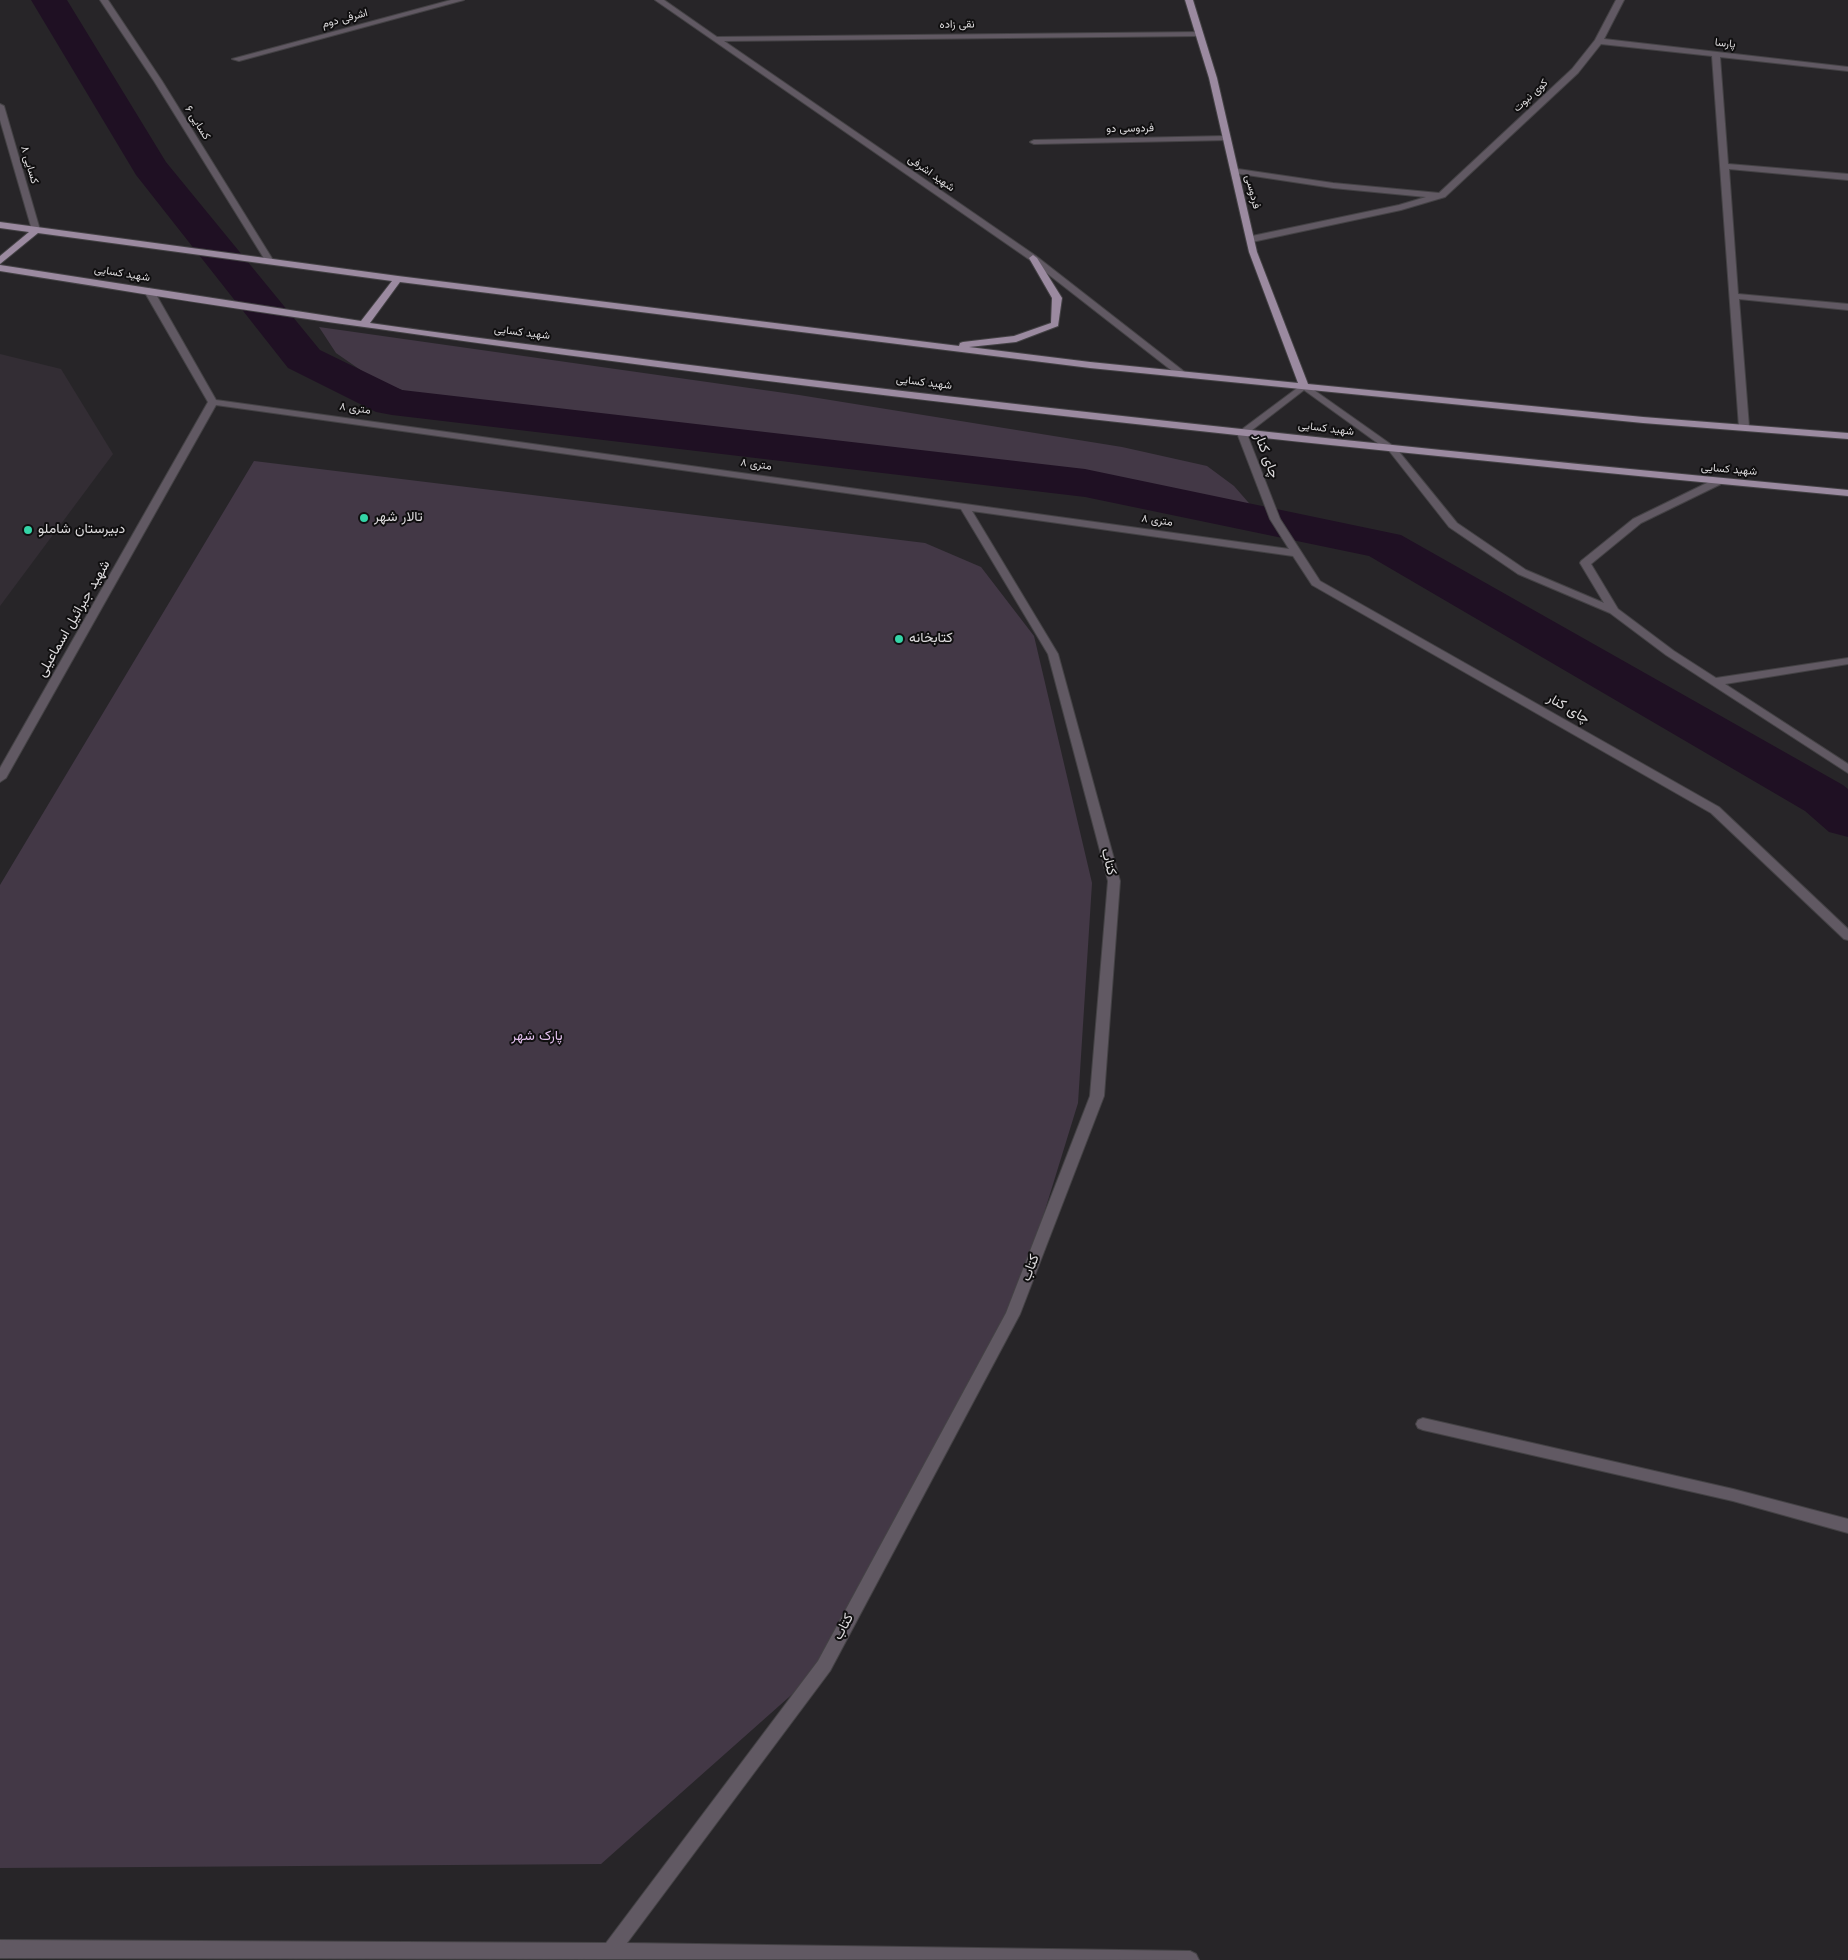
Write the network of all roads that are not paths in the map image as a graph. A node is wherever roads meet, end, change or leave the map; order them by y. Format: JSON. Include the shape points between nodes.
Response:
{"nodes":[{"id":1,"x":104,"y":0,"type":"edge"},
{"id":2,"x":460,"y":0,"type":"edge"},
{"id":3,"x":659,"y":0,"type":"edge"},
{"id":4,"x":1189,"y":0,"type":"edge"},
{"id":5,"x":1620,"y":0,"type":"edge"},
{"id":6,"x":1199,"y":34,"type":"junction"},
{"id":7,"x":715,"y":39,"type":"junction"},
{"id":8,"x":1599,"y":41,"type":"junction"},
{"id":9,"x":1716,"y":54,"type":"junction"},
{"id":10,"x":236,"y":59,"type":"dead end"},
{"id":11,"x":1848,"y":69,"type":"edge"},
{"id":12,"x":0,"y":106,"type":"edge"},
{"id":13,"x":1226,"y":138,"type":"junction"},
{"id":14,"x":1034,"y":142,"type":"dead end"},
{"id":15,"x":1724,"y":166,"type":"junction"},
{"id":16,"x":1234,"y":170,"type":"junction"},
{"id":17,"x":1848,"y":177,"type":"edge"},
{"id":18,"x":1442,"y":195,"type":"junction"},
{"id":19,"x":0,"y":225,"type":"edge"},
{"id":20,"x":36,"y":230,"type":"junction"},
{"id":21,"x":1252,"y":238,"type":"junction"},
{"id":22,"x":1033,"y":258,"type":"junction"},
{"id":23,"x":269,"y":260,"type":"junction"},
{"id":24,"x":0,"y":261,"type":"edge"},
{"id":25,"x":0,"y":268,"type":"edge"},
{"id":26,"x":398,"y":279,"type":"junction"},
{"id":27,"x":149,"y":291,"type":"junction"},
{"id":28,"x":1735,"y":296,"type":"junction"},
{"id":29,"x":1848,"y":307,"type":"edge"},
{"id":30,"x":364,"y":324,"type":"junction"},
{"id":31,"x":943,"y":348,"type":"junction"},
{"id":32,"x":1183,"y":376,"type":"junction"},
{"id":33,"x":1304,"y":386,"type":"junction"},
{"id":34,"x":213,"y":402,"type":"junction"},
{"id":35,"x":1744,"y":427,"type":"junction"},
{"id":36,"x":1242,"y":433,"type":"junction"},
{"id":37,"x":1848,"y":436,"type":"edge"},
{"id":38,"x":1392,"y":450,"type":"junction"},
{"id":39,"x":1717,"y":482,"type":"junction"},
{"id":40,"x":1848,"y":493,"type":"edge"},
{"id":41,"x":965,"y":507,"type":"junction"},
{"id":42,"x":1296,"y":553,"type":"junction"},
{"id":43,"x":1614,"y":611,"type":"junction"},
{"id":44,"x":1848,"y":662,"type":"edge"},
{"id":45,"x":1714,"y":682,"type":"junction"},
{"id":46,"x":1848,"y":769,"type":"edge"},
{"id":47,"x":0,"y":778,"type":"edge"},
{"id":48,"x":1848,"y":936,"type":"edge"},
{"id":49,"x":1424,"y":1424,"type":"dead end"},
{"id":50,"x":1848,"y":1526,"type":"edge"},
{"id":51,"x":0,"y":1949,"type":"edge"},
{"id":52,"x":610,"y":1952,"type":"junction"},
{"id":53,"x":463,"y":1956,"type":"edge"},
{"id":54,"x":1190,"y":1960,"type":"edge"}],
"edges":[{"from":1,"to":23,"type":"street","name":"کسایی ۶","via":[[158,80]]},
{"from":2,"to":10,"type":"street","name":"اشرفی دوم"},
{"from":3,"to":7,"type":"street","name":"شهید اشرفی"},
{"from":4,"to":6,"type":"main road","name":"فردوسی"},
{"from":5,"to":8,"type":"street","name":"کوی نبوت"},
{"from":6,"to":7,"type":"street","name":"نقی زاده"},
{"from":6,"to":13,"type":"main road","name":"فردوسی"},
{"from":7,"to":22,"type":"street","name":"شهید اشرفی"},
{"from":8,"to":9,"type":"street","name":"پارسا"},
{"from":8,"to":18,"type":"street","name":"کوی نبوت","via":[[1575,71]]},
{"from":9,"to":11,"type":"street","name":"پارسا"},
{"from":9,"to":15,"type":"street"},
{"from":12,"to":20,"type":"street","name":"‌کسایی ۸"},
{"from":13,"to":14,"type":"street","name":"فردوسی دو"},
{"from":13,"to":16,"type":"main road","name":"فردوسی"},
{"from":15,"to":17,"type":"street"},
{"from":15,"to":28,"type":"street"},
{"from":16,"to":18,"type":"street","via":[[1366,190]]},
{"from":16,"to":21,"type":"main road","name":"فردوسی"},
{"from":18,"to":21,"type":"street"},
{"from":19,"to":20,"type":"main road"},
{"from":20,"to":23,"type":"main road"},
{"from":20,"to":24,"type":"main road"},
{"from":21,"to":33,"type":"main road","name":"فردوسی","via":[[1253,252]]},
{"from":22,"to":31,"type":"main road","via":[[1057,298],[1055,324],[1016,339]]},
{"from":22,"to":32,"type":"street","name":"شهید اشرفی"},
{"from":23,"to":26,"type":"main road"},
{"from":25,"to":27,"type":"main road","name":"شهید کسایی"},
{"from":26,"to":30,"type":"main road"},
{"from":26,"to":31,"type":"main road"},
{"from":27,"to":30,"type":"main road","name":"شهید کسایی"},
{"from":27,"to":34,"type":"street"},
{"from":28,"to":29,"type":"street"},
{"from":28,"to":35,"type":"street"},
{"from":30,"to":36,"type":"main road","name":"شهید کسایی"},
{"from":31,"to":32,"type":"main road"},
{"from":32,"to":33,"type":"main road"},
{"from":33,"to":35,"type":"main road"},
{"from":33,"to":36,"type":"street","name":"چای کنار"},
{"from":33,"to":38,"type":"street"},
{"from":34,"to":41,"type":"street","name":"۸ متری"},
{"from":34,"to":47,"type":"street","name":"شهید جبرائیل اسماعیلی"},
{"from":35,"to":37,"type":"main road"},
{"from":36,"to":38,"type":"main road","name":"شهید کسایی"},
{"from":36,"to":42,"type":"street","name":"چای کنار","via":[[1275,519]]},
{"from":38,"to":39,"type":"main road","name":"شهید کسایی"},
{"from":38,"to":43,"type":"street","via":[[1453,525],[1522,572]]},
{"from":39,"to":40,"type":"main road","name":"شهید کسایی"},
{"from":39,"to":43,"type":"street","via":[[1637,521],[1585,564]]},
{"from":41,"to":42,"type":"street","name":"۸ متری"},
{"from":41,"to":52,"type":"street","name":"کتاب","via":[[1053,654],[1114,881],[1097,1096],[1013,1314],[824,1666]]},
{"from":42,"to":48,"type":"street","name":"چای کنار","via":[[1316,583],[1715,810]]},
{"from":43,"to":45,"type":"street"},
{"from":44,"to":45,"type":"street"},
{"from":45,"to":46,"type":"street"},
{"from":49,"to":50,"type":"street","via":[[1733,1495]]},
{"from":51,"to":53,"type":"street"},
{"from":52,"to":53,"type":"street"},
{"from":52,"to":54,"type":"street"}]}
